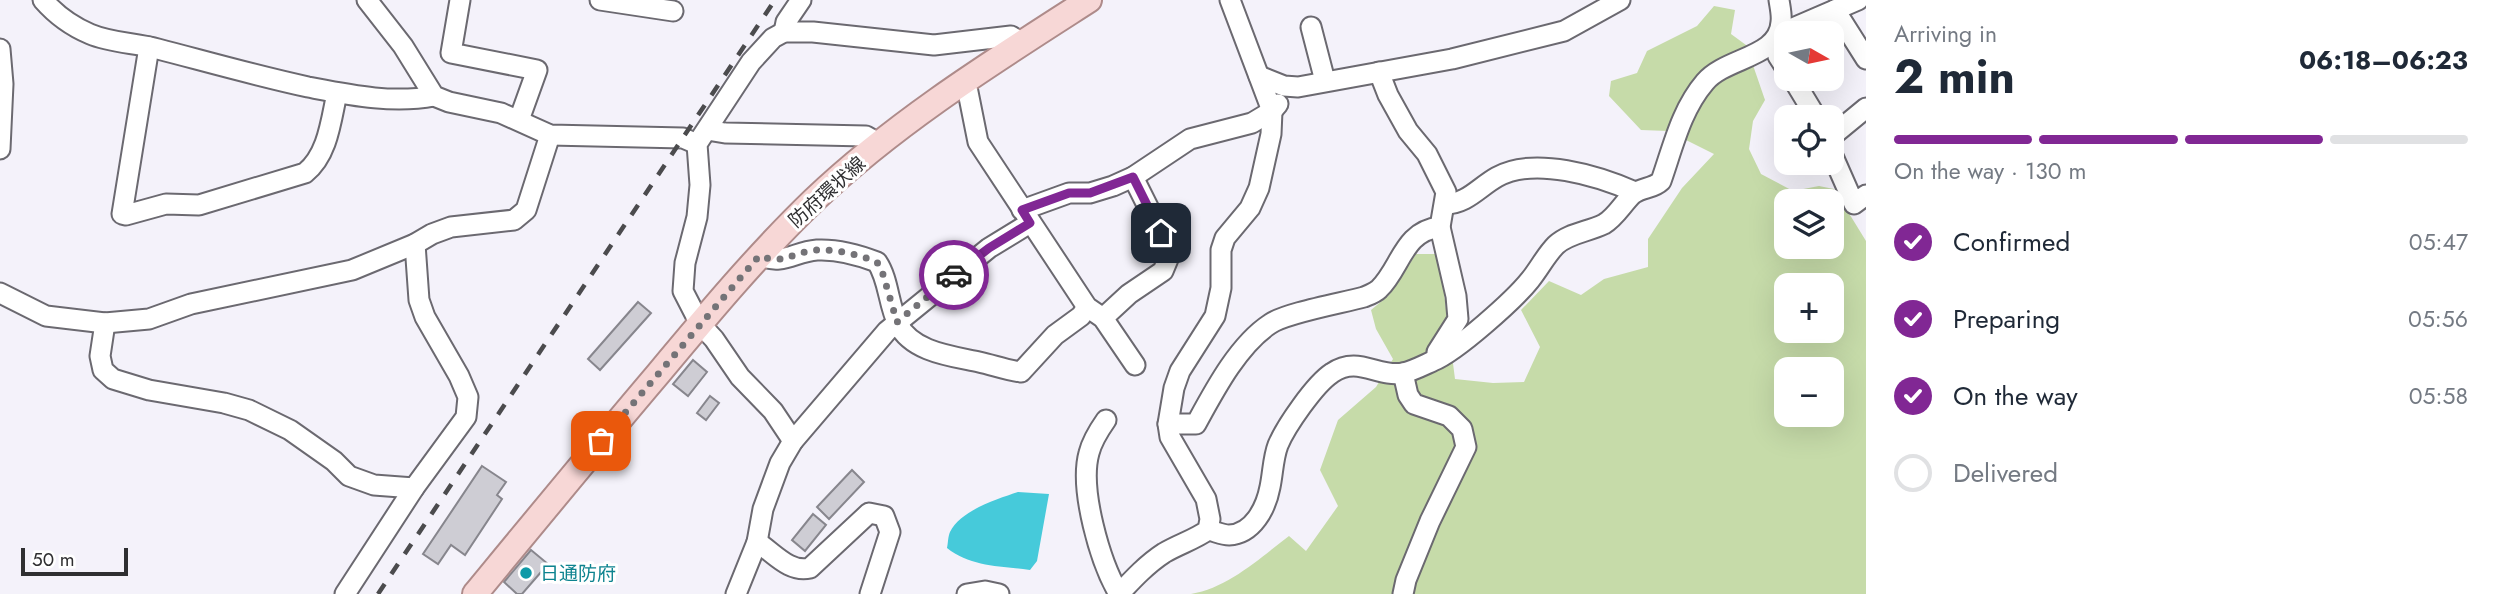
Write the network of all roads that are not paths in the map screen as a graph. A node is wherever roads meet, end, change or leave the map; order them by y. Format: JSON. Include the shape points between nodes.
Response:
{"nodes":[{"id":1,"x":43,"y":0,"type":"edge"},
{"id":2,"x":367,"y":0,"type":"edge"},
{"id":3,"x":460,"y":0,"type":"edge"},
{"id":4,"x":600,"y":0,"type":"edge"},
{"id":5,"x":801,"y":0,"type":"edge"},
{"id":6,"x":1088,"y":0,"type":"edge"},
{"id":7,"x":1620,"y":0,"type":"edge"},
{"id":8,"x":1779,"y":0,"type":"edge"},
{"id":9,"x":1858,"y":0,"type":"edge"},
{"id":10,"x":1234,"y":1,"type":"edge"},
{"id":11,"x":1835,"y":10,"type":"junction"},
{"id":12,"x":673,"y":11,"type":"dead end"},
{"id":13,"x":1808,"y":21,"type":"edge"},
{"id":14,"x":1311,"y":27,"type":"dead end"},
{"id":15,"x":784,"y":32,"type":"junction"},
{"id":16,"x":1022,"y":43,"type":"junction"},
{"id":17,"x":149,"y":47,"type":"junction"},
{"id":18,"x":0,"y":49,"type":"edge"},
{"id":19,"x":1866,"y":59,"type":"edge"},
{"id":20,"x":1379,"y":72,"type":"junction"},
{"id":21,"x":1259,"y":76,"type":"junction"},
{"id":22,"x":1325,"y":81,"type":"junction"},
{"id":23,"x":962,"y":84,"type":"junction"},
{"id":24,"x":1298,"y":87,"type":"junction"},
{"id":25,"x":337,"y":93,"type":"junction"},
{"id":26,"x":435,"y":96,"type":"junction"},
{"id":27,"x":1866,"y":107,"type":"edge"},
{"id":28,"x":1272,"y":111,"type":"junction"},
{"id":29,"x":519,"y":120,"type":"junction"},
{"id":30,"x":1844,"y":126,"type":"edge"},
{"id":31,"x":550,"y":135,"type":"junction"},
{"id":32,"x":702,"y":137,"type":"junction"},
{"id":33,"x":880,"y":144,"type":"junction"},
{"id":34,"x":0,"y":149,"type":"edge"},
{"id":35,"x":1841,"y":175,"type":"edge"},
{"id":36,"x":1133,"y":177,"type":"junction"},
{"id":37,"x":1635,"y":192,"type":"junction"},
{"id":38,"x":1866,"y":195,"type":"edge"},
{"id":39,"x":1445,"y":204,"type":"junction"},
{"id":40,"x":1026,"y":216,"type":"junction"},
{"id":41,"x":1440,"y":227,"type":"junction"},
{"id":42,"x":415,"y":244,"type":"junction"},
{"id":43,"x":759,"y":256,"type":"junction"},
{"id":44,"x":0,"y":293,"type":"edge"},
{"id":45,"x":1095,"y":313,"type":"junction"},
{"id":46,"x":897,"y":322,"type":"junction"},
{"id":47,"x":104,"y":323,"type":"junction"},
{"id":48,"x":700,"y":324,"type":"junction"},
{"id":49,"x":1437,"y":359,"type":"junction"},
{"id":50,"x":1135,"y":365,"type":"dead end"},
{"id":51,"x":1403,"y":373,"type":"junction"},
{"id":52,"x":1106,"y":420,"type":"dead end"},
{"id":53,"x":1168,"y":424,"type":"junction"},
{"id":54,"x":793,"y":440,"type":"junction"},
{"id":55,"x":414,"y":488,"type":"junction"},
{"id":56,"x":1208,"y":530,"type":"junction"},
{"id":57,"x":757,"y":542,"type":"junction"},
{"id":58,"x":345,"y":594,"type":"edge"},
{"id":59,"x":475,"y":594,"type":"edge"},
{"id":60,"x":736,"y":594,"type":"edge"},
{"id":61,"x":870,"y":594,"type":"edge"},
{"id":62,"x":967,"y":594,"type":"edge"},
{"id":63,"x":999,"y":594,"type":"edge"},
{"id":64,"x":1119,"y":594,"type":"edge"},
{"id":65,"x":1403,"y":594,"type":"edge"}],
"edges":[{"from":1,"to":17,"type":"street","via":[[59,17],[93,35]]},
{"from":2,"to":26,"type":"street"},
{"from":3,"to":29,"type":"street","via":[[450,53],[537,70]]},
{"from":4,"to":12,"type":"street"},
{"from":5,"to":15,"type":"street"},
{"from":6,"to":16,"type":"main road","name":"防府環状線"},
{"from":7,"to":20,"type":"street","via":[[1564,31]]},
{"from":8,"to":37,"type":"street","via":[[1779,34],[1768,48],[1706,81],[1685,111],[1661,181]]},
{"from":9,"to":11,"type":"street"},
{"from":10,"to":21,"type":"street"},
{"from":11,"to":13,"type":"street"},
{"from":11,"to":19,"type":"street"},
{"from":14,"to":22,"type":"street"},
{"from":15,"to":16,"type":"street","via":[[934,45],[1011,36]]},
{"from":15,"to":32,"type":"street","via":[[751,62]]},
{"from":16,"to":23,"type":"main road","name":"防府環状線"},
{"from":17,"to":25,"type":"street"},
{"from":17,"to":25,"type":"street","via":[[122,214],[126,215],[166,204],[199,205],[305,173],[316,164],[329,132]]},
{"from":18,"to":34,"type":"street"},
{"from":20,"to":22,"type":"street"},
{"from":20,"to":39,"type":"street","via":[[1446,192]]},
{"from":21,"to":24,"type":"street"},
{"from":21,"to":28,"type":"street"},
{"from":22,"to":24,"type":"street"},
{"from":23,"to":33,"type":"main road","name":"防府環状線"},
{"from":23,"to":40,"type":"street","via":[[968,92],[978,142]]},
{"from":24,"to":28,"type":"street"},
{"from":25,"to":26,"type":"street","via":[[384,100]]},
{"from":26,"to":29,"type":"street"},
{"from":27,"to":30,"type":"street"},
{"from":28,"to":36,"type":"street","via":[[1252,123],[1190,139]]},
{"from":28,"to":53,"type":"street","via":[[1259,188],[1250,208],[1225,238],[1215,316],[1180,371]]},
{"from":29,"to":31,"type":"street"},
{"from":31,"to":32,"type":"street"},
{"from":31,"to":42,"type":"street","via":[[526,210],[514,220],[451,227]]},
{"from":32,"to":33,"type":"street","via":[[866,136]]},
{"from":32,"to":48,"type":"street","via":[[697,217],[683,291]]},
{"from":33,"to":43,"type":"main road","name":"防府環状線","via":[[816,198]]},
{"from":35,"to":38,"type":"street","via":[[1854,204]]},
{"from":36,"to":40,"type":"street","via":[[1090,193],[1069,193]]},
{"from":36,"to":45,"type":"street","via":[[1161,233],[1168,259],[1163,271]]},
{"from":37,"to":39,"type":"street","via":[[1581,175],[1517,168],[1458,204]]},
{"from":37,"to":49,"type":"street","via":[[1607,222],[1556,245],[1529,282]]},
{"from":39,"to":41,"type":"street"},
{"from":40,"to":45,"type":"street"},
{"from":40,"to":46,"type":"street"},
{"from":41,"to":49,"type":"street","via":[[1458,319],[1438,349]]},
{"from":41,"to":53,"type":"street","via":[[1414,239],[1377,290],[1271,323],[1248,343],[1196,424]]},
{"from":42,"to":47,"type":"street","via":[[352,270],[191,304],[149,319]]},
{"from":42,"to":55,"type":"street","via":[[419,300],[468,397],[466,417]]},
{"from":43,"to":46,"type":"street","via":[[783,261],[830,250],[877,262]]},
{"from":43,"to":48,"type":"main road","name":"防府環状線"},
{"from":44,"to":47,"type":"street","via":[[46,316]]},
{"from":45,"to":46,"type":"street","via":[[1081,316],[1055,335],[1021,372],[926,348],[902,332]]},
{"from":45,"to":50,"type":"street"},
{"from":46,"to":54,"type":"street"},
{"from":47,"to":55,"type":"street","via":[[100,356],[103,370],[113,379],[248,410],[290,430],[349,477],[374,485]]},
{"from":48,"to":54,"type":"street"},
{"from":48,"to":59,"type":"main road","name":"防府環状線"},
{"from":49,"to":51,"type":"street"},
{"from":51,"to":56,"type":"street","via":[[1362,365],[1330,374],[1279,444],[1266,502],[1256,520],[1245,531],[1227,535]]},
{"from":51,"to":65,"type":"street","via":[[1414,404],[1449,416],[1462,429],[1466,447],[1434,511]]},
{"from":52,"to":64,"type":"street","via":[[1088,456],[1088,495],[1104,560]]},
{"from":53,"to":56,"type":"street","via":[[1170,437],[1206,499]]},
{"from":54,"to":57,"type":"street","via":[[763,509]]},
{"from":55,"to":58,"type":"street"},
{"from":56,"to":64,"type":"street","via":[[1156,559]]},
{"from":57,"to":60,"type":"street"},
{"from":57,"to":61,"type":"street","via":[[789,567],[802,570],[810,568],[869,513],[884,516],[890,533]]},
{"from":62,"to":63,"type":"street"}]}
